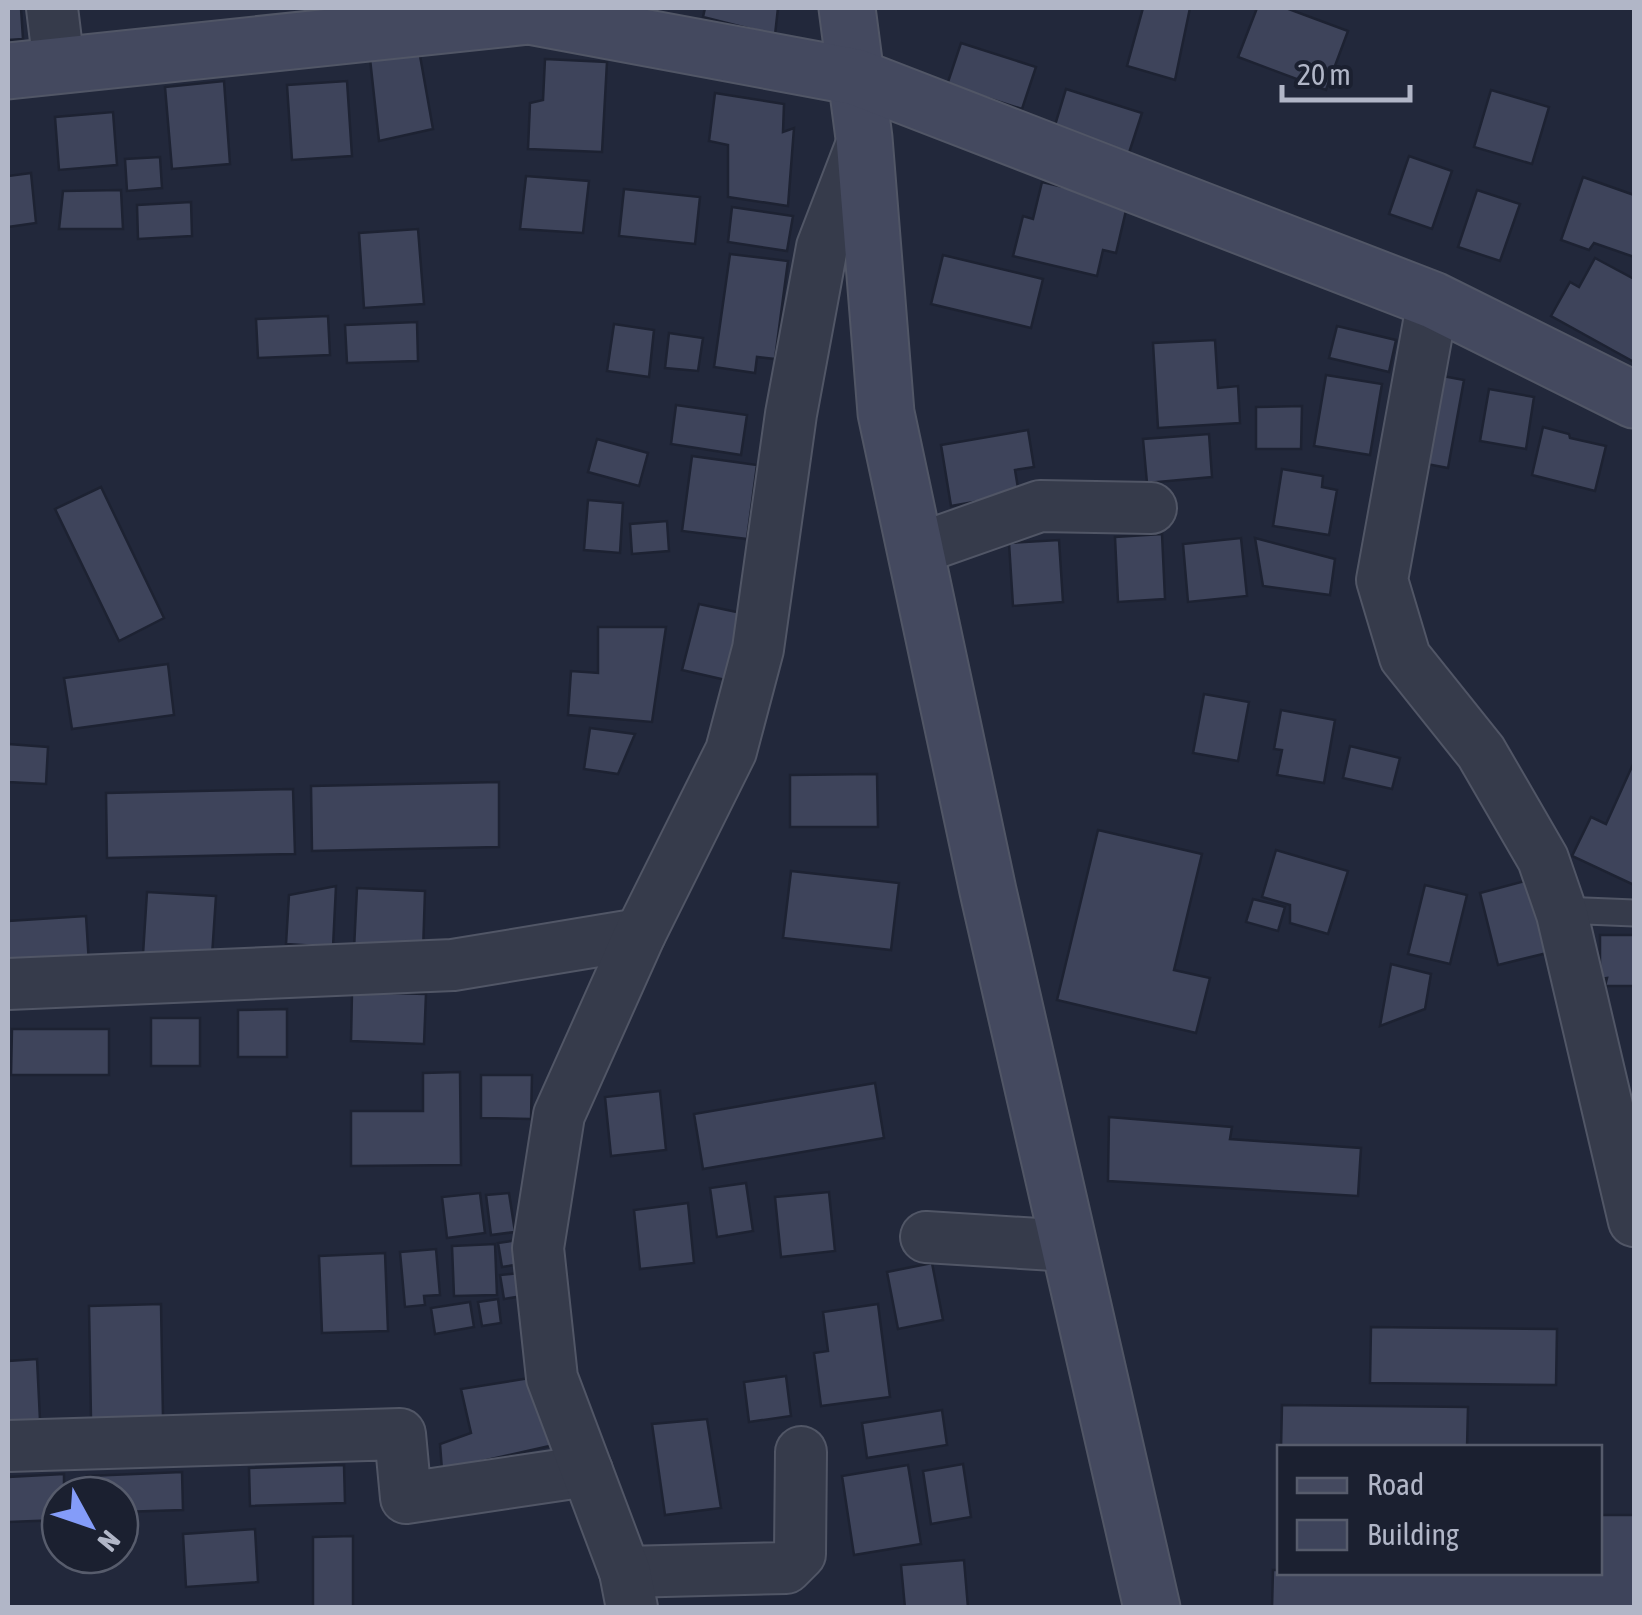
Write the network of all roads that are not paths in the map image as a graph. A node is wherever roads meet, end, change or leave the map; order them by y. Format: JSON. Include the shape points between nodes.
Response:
{"nodes":[{"id":1,"x":52,"y":8,"type":"edge"},
{"id":2,"x":848,"y":8,"type":"edge"},
{"id":3,"x":350,"y":21,"type":"edge"},
{"id":4,"x":33,"y":68,"type":"edge"},
{"id":5,"x":856,"y":77,"type":"junction"},
{"id":6,"x":864,"y":138,"type":"junction"},
{"id":7,"x":1434,"y":300,"type":"junction"},
{"id":8,"x":1633,"y":396,"type":"edge"},
{"id":9,"x":1150,"y":508,"type":"dead end"},
{"id":10,"x":915,"y":550,"type":"junction"},
{"id":11,"x":1561,"y":910,"type":"junction"},
{"id":12,"x":1634,"y":913,"type":"edge"},
{"id":13,"x":640,"y":934,"type":"junction"},
{"id":14,"x":8,"y":984,"type":"edge"},
{"id":15,"x":1634,"y":1221,"type":"edge"},
{"id":16,"x":926,"y":1238,"type":"dead end"},
{"id":17,"x":1070,"y":1246,"type":"junction"},
{"id":18,"x":8,"y":1446,"type":"edge"},
{"id":19,"x":801,"y":1452,"type":"dead end"},
{"id":20,"x":587,"y":1471,"type":"junction"},
{"id":21,"x":628,"y":1590,"type":"edge"},
{"id":22,"x":1152,"y":1608,"type":"edge"}],
"edges":[{"from":1,"to":4,"type":"street"},
{"from":2,"to":5,"type":"street"},
{"from":3,"to":4,"type":"street"},
{"from":3,"to":5,"type":"street","via":[[529,16]]},
{"from":5,"to":6,"type":"street"},
{"from":5,"to":7,"type":"street"},
{"from":6,"to":10,"type":"street","via":[[886,413]]},
{"from":6,"to":13,"type":"street","via":[[822,247],[758,649],[731,751]]},
{"from":7,"to":8,"type":"street"},
{"from":7,"to":11,"type":"street","via":[[1382,580],[1404,657],[1481,752],[1544,859]]},
{"from":9,"to":10,"type":"street","via":[[1040,506]]},
{"from":10,"to":17,"type":"street"},
{"from":11,"to":12,"type":"lane"},
{"from":11,"to":15,"type":"street"},
{"from":13,"to":14,"type":"street","via":[[453,965]]},
{"from":13,"to":20,"type":"street","via":[[560,1115],[538,1248],[552,1378]]},
{"from":16,"to":17,"type":"street"},
{"from":17,"to":22,"type":"street"},
{"from":18,"to":20,"type":"street","via":[[400,1434],[406,1498]]},
{"from":19,"to":21,"type":"street","via":[[800,1554],[786,1568]]},
{"from":20,"to":21,"type":"street"}]}
